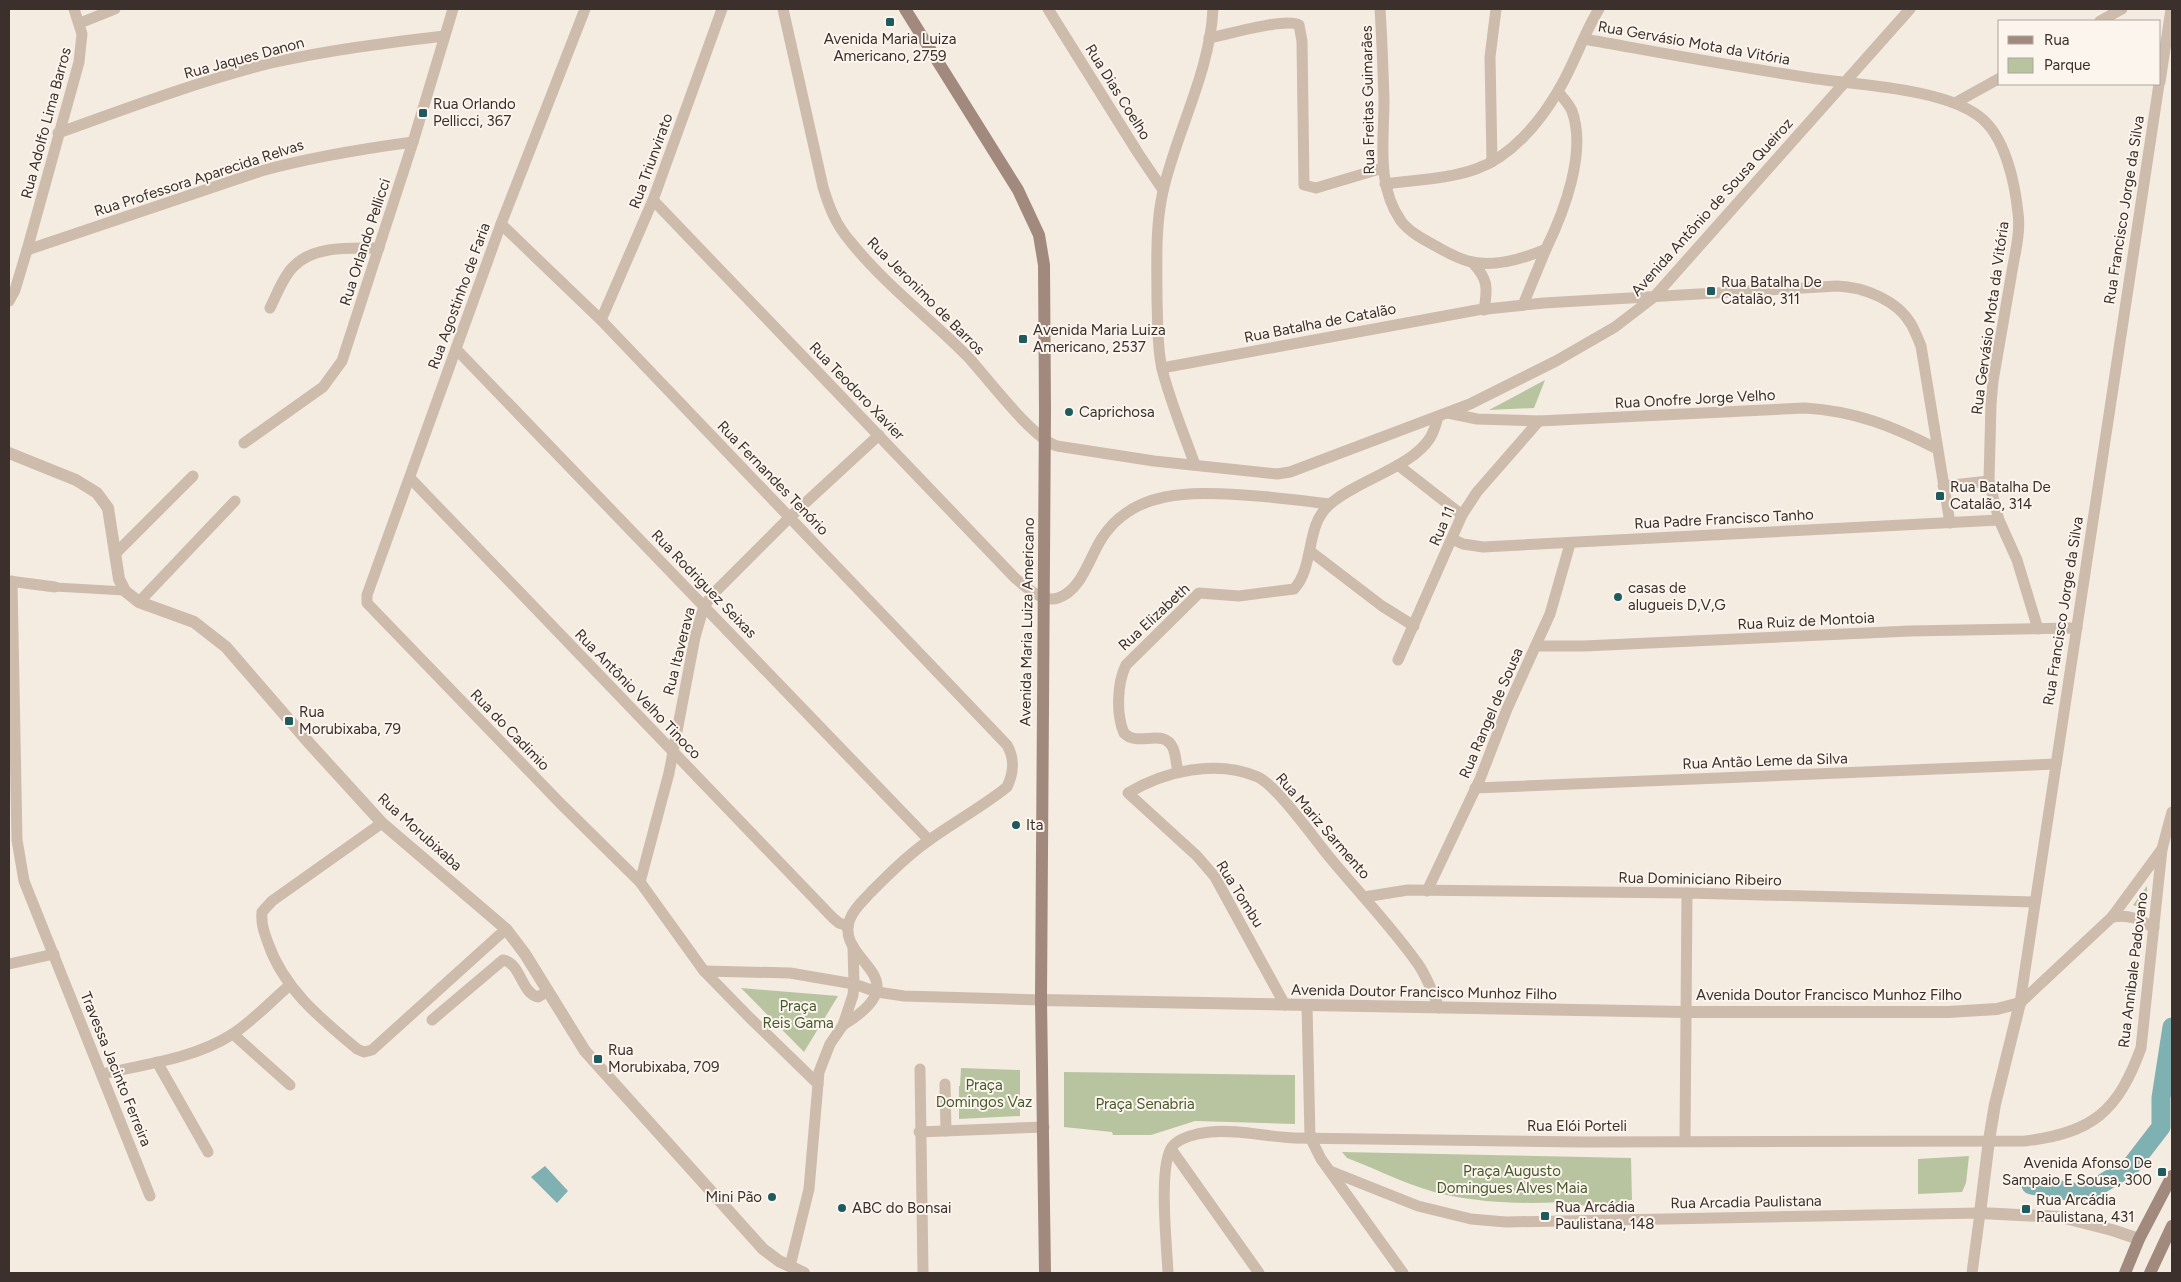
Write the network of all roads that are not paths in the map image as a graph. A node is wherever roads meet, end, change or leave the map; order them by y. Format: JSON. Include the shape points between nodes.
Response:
{"nodes":[{"id":1,"x":74,"y":9,"type":"edge"},
{"id":2,"x":115,"y":9,"type":"edge"},
{"id":3,"x":453,"y":9,"type":"edge"},
{"id":4,"x":585,"y":9,"type":"edge"},
{"id":5,"x":722,"y":9,"type":"edge"},
{"id":6,"x":783,"y":9,"type":"edge"},
{"id":7,"x":905,"y":9,"type":"edge"},
{"id":8,"x":1048,"y":9,"type":"edge"},
{"id":9,"x":1214,"y":9,"type":"edge"},
{"id":10,"x":1380,"y":9,"type":"edge"},
{"id":11,"x":1599,"y":9,"type":"edge"},
{"id":12,"x":1910,"y":9,"type":"edge"},
{"id":13,"x":2122,"y":9,"type":"edge"},
{"id":14,"x":2171,"y":9,"type":"edge"},
{"id":15,"x":1494,"y":10,"type":"edge"},
{"id":16,"x":2102,"y":20,"type":"edge"},
{"id":17,"x":80,"y":23,"type":"junction"},
{"id":18,"x":444,"y":36,"type":"junction"},
{"id":19,"x":1209,"y":38,"type":"junction"},
{"id":20,"x":1584,"y":39,"type":"junction"},
{"id":21,"x":2161,"y":76,"type":"edge"},
{"id":22,"x":1998,"y":79,"type":"edge"},
{"id":23,"x":1845,"y":82,"type":"junction"},
{"id":24,"x":2160,"y":85,"type":"edge"},
{"id":25,"x":1558,"y":92,"type":"junction"},
{"id":26,"x":1955,"y":103,"type":"junction"},
{"id":27,"x":58,"y":133,"type":"junction"},
{"id":28,"x":413,"y":142,"type":"junction"},
{"id":29,"x":1492,"y":162,"type":"junction"},
{"id":30,"x":1383,"y":168,"type":"junction"},
{"id":31,"x":1385,"y":184,"type":"junction"},
{"id":32,"x":1163,"y":190,"type":"junction"},
{"id":33,"x":653,"y":200,"type":"junction"},
{"id":34,"x":501,"y":224,"type":"junction"},
{"id":35,"x":379,"y":248,"type":"junction"},
{"id":36,"x":1546,"y":249,"type":"junction"},
{"id":37,"x":27,"y":250,"type":"junction"},
{"id":38,"x":1472,"y":262,"type":"junction"},
{"id":39,"x":1654,"y":297,"type":"junction"},
{"id":40,"x":9,"y":301,"type":"edge"},
{"id":41,"x":1523,"y":305,"type":"junction"},
{"id":42,"x":270,"y":308,"type":"dead end"},
{"id":43,"x":1484,"y":310,"type":"junction"},
{"id":44,"x":601,"y":320,"type":"junction"},
{"id":45,"x":456,"y":349,"type":"junction"},
{"id":46,"x":1162,"y":368,"type":"junction"},
{"id":47,"x":1443,"y":415,"type":"junction"},
{"id":48,"x":1540,"y":420,"type":"junction"},
{"id":49,"x":879,"y":435,"type":"junction"},
{"id":50,"x":1045,"y":439,"type":"junction"},
{"id":51,"x":244,"y":443,"type":"dead end"},
{"id":52,"x":1937,"y":449,"type":"junction"},
{"id":53,"x":9,"y":453,"type":"edge"},
{"id":54,"x":1398,"y":465,"type":"junction"},
{"id":55,"x":1195,"y":466,"type":"junction"},
{"id":56,"x":193,"y":476,"type":"dead end"},
{"id":57,"x":410,"y":478,"type":"junction"},
{"id":58,"x":1989,"y":481,"type":"junction"},
{"id":59,"x":1944,"y":486,"type":"junction"},
{"id":60,"x":235,"y":501,"type":"dead end"},
{"id":61,"x":1330,"y":504,"type":"junction"},
{"id":62,"x":1462,"y":515,"type":"junction"},
{"id":63,"x":790,"y":517,"type":"junction"},
{"id":64,"x":1999,"y":520,"type":"junction"},
{"id":65,"x":1950,"y":523,"type":"junction"},
{"id":66,"x":1452,"y":539,"type":"junction"},
{"id":67,"x":1570,"y":544,"type":"junction"},
{"id":68,"x":1310,"y":551,"type":"junction"},
{"id":69,"x":116,"y":553,"type":"junction"},
{"id":70,"x":11,"y":581,"type":"edge"},
{"id":71,"x":55,"y":587,"type":"joint"},
{"id":72,"x":125,"y":591,"type":"junction"},
{"id":73,"x":367,"y":595,"type":"joint"},
{"id":74,"x":1043,"y":598,"type":"junction"},
{"id":75,"x":139,"y":602,"type":"junction"},
{"id":76,"x":704,"y":606,"type":"junction"},
{"id":77,"x":1414,"y":626,"type":"junction"},
{"id":78,"x":2077,"y":628,"type":"junction"},
{"id":79,"x":2038,"y":629,"type":"junction"},
{"id":80,"x":1536,"y":646,"type":"junction"},
{"id":81,"x":1398,"y":660,"type":"dead end"},
{"id":82,"x":672,"y":751,"type":"junction"},
{"id":83,"x":2056,"y":764,"type":"junction"},
{"id":84,"x":1178,"y":771,"type":"junction"},
{"id":85,"x":1475,"y":788,"type":"junction"},
{"id":86,"x":1128,"y":794,"type":"joint"},
{"id":87,"x":2172,"y":812,"type":"edge"},
{"id":88,"x":382,"y":823,"type":"junction"},
{"id":89,"x":929,"y":840,"type":"junction"},
{"id":90,"x":2162,"y":849,"type":"junction"},
{"id":91,"x":640,"y":882,"type":"junction"},
{"id":92,"x":1427,"y":891,"type":"junction"},
{"id":93,"x":1687,"y":893,"type":"junction"},
{"id":94,"x":1364,"y":897,"type":"junction"},
{"id":95,"x":2035,"y":902,"type":"junction"},
{"id":96,"x":2112,"y":917,"type":"junction"},
{"id":97,"x":848,"y":926,"type":"junction"},
{"id":98,"x":2154,"y":928,"type":"junction"},
{"id":99,"x":506,"y":929,"type":"junction"},
{"id":100,"x":853,"y":946,"type":"junction"},
{"id":101,"x":54,"y":954,"type":"junction"},
{"id":102,"x":9,"y":964,"type":"edge"},
{"id":103,"x":704,"y":971,"type":"junction"},
{"id":104,"x":854,"y":984,"type":"junction"},
{"id":105,"x":290,"y":985,"type":"junction"},
{"id":106,"x":548,"y":991,"type":"junction"},
{"id":107,"x":877,"y":992,"type":"junction"},
{"id":108,"x":1040,"y":1000,"type":"junction"},
{"id":109,"x":2020,"y":1003,"type":"junction"},
{"id":110,"x":1285,"y":1005,"type":"junction"},
{"id":111,"x":1307,"y":1005,"type":"junction"},
{"id":112,"x":1439,"y":1008,"type":"junction"},
{"id":113,"x":1684,"y":1012,"type":"junction"},
{"id":114,"x":432,"y":1020,"type":"dead end"},
{"id":115,"x":842,"y":1024,"type":"junction"},
{"id":116,"x":233,"y":1034,"type":"junction"},
{"id":117,"x":156,"y":1062,"type":"junction"},
{"id":118,"x":920,"y":1069,"type":"dead end"},
{"id":119,"x":102,"y":1074,"type":"junction"},
{"id":120,"x":818,"y":1084,"type":"junction"},
{"id":121,"x":945,"y":1084,"type":"dead end"},
{"id":122,"x":290,"y":1085,"type":"dead end"},
{"id":123,"x":1044,"y":1127,"type":"junction"},
{"id":124,"x":946,"y":1130,"type":"junction"},
{"id":125,"x":919,"y":1132,"type":"junction"},
{"id":126,"x":1310,"y":1137,"type":"junction"},
{"id":127,"x":1989,"y":1140,"type":"junction"},
{"id":128,"x":1685,"y":1141,"type":"junction"},
{"id":129,"x":1171,"y":1149,"type":"junction"},
{"id":130,"x":208,"y":1152,"type":"dead end"},
{"id":131,"x":1330,"y":1170,"type":"junction"},
{"id":132,"x":2172,"y":1176,"type":"edge"},
{"id":133,"x":150,"y":1196,"type":"dead end"},
{"id":134,"x":1980,"y":1213,"type":"junction"},
{"id":135,"x":2172,"y":1226,"type":"edge"},
{"id":136,"x":2139,"y":1239,"type":"junction"},
{"id":137,"x":790,"y":1266,"type":"junction"},
{"id":138,"x":804,"y":1273,"type":"edge"},
{"id":139,"x":923,"y":1273,"type":"edge"},
{"id":140,"x":1045,"y":1273,"type":"edge"},
{"id":141,"x":1168,"y":1273,"type":"edge"},
{"id":142,"x":1259,"y":1273,"type":"edge"},
{"id":143,"x":1402,"y":1273,"type":"edge"},
{"id":144,"x":1972,"y":1273,"type":"edge"},
{"id":145,"x":2126,"y":1273,"type":"edge"},
{"id":146,"x":2150,"y":1273,"type":"edge"}],
"edges":[{"from":1,"to":17,"type":"street","name":"Rua Adolfo Lima Barros"},
{"from":2,"to":17,"type":"street"},
{"from":3,"to":18,"type":"street","name":"Rua Orlando Pellicci"},
{"from":4,"to":34,"type":"street","name":"Rua Agostinho de Faria"},
{"from":5,"to":33,"type":"street","name":"Rua Triunvirato"},
{"from":6,"to":50,"type":"street","name":"Rua Jeronimo de Barros","via":[[830,211],[849,240],[882,277],[969,358],[1026,423]]},
{"from":7,"to":50,"type":"main road","name":"Avenida Maria Luiza Americano","via":[[1018,190],[1039,235],[1044,265]]},
{"from":8,"to":32,"type":"street","name":"Rua Dias Coelho"},
{"from":9,"to":19,"type":"street"},
{"from":10,"to":30,"type":"street","name":"Rua Freitas Guimarães"},
{"from":11,"to":20,"type":"street"},
{"from":12,"to":23,"type":"street","name":"Avenida Antônio de Sousa Queiroz"},
{"from":13,"to":16,"type":"street"},
{"from":14,"to":21,"type":"street","name":"Rua Francisco Jorge da Silva"},
{"from":15,"to":29,"type":"street","via":[[1490,57]]},
{"from":17,"to":27,"type":"street","name":"Rua Adolfo Lima Barros","via":[[82,45],[79,62]]},
{"from":18,"to":27,"type":"street","name":"Rua Jaques Danon","via":[[323,52],[270,64]]},
{"from":18,"to":28,"type":"street","name":"Rua Orlando Pellicci"},
{"from":19,"to":30,"type":"street","via":[[1282,22],[1299,25],[1304,185],[1316,188]]},
{"from":19,"to":32,"type":"street"},
{"from":20,"to":23,"type":"street","name":"Rua Gervásio Mota da Vitória"},
{"from":20,"to":25,"type":"street"},
{"from":22,"to":26,"type":"street"},
{"from":23,"to":26,"type":"street","name":"Rua Gervásio Mota da Vitória"},
{"from":23,"to":39,"type":"street","name":"Avenida Antônio de Sousa Queiroz"},
{"from":24,"to":78,"type":"street","name":"Rua Francisco Jorge da Silva"},
{"from":25,"to":29,"type":"street","via":[[1519,141]]},
{"from":25,"to":36,"type":"street","via":[[1571,109],[1577,141],[1568,195]]},
{"from":26,"to":58,"type":"street","name":"Rua Gervásio Mota da Vitória","via":[[1982,118],[1994,132],[2008,162],[2019,216],[1994,381]]},
{"from":27,"to":37,"type":"street","name":"Rua Adolfo Lima Barros"},
{"from":28,"to":35,"type":"street","name":"Rua Orlando Pellicci"},
{"from":28,"to":37,"type":"street","name":"Rua Professora Aparecida Relvas","via":[[341,151],[278,166]]},
{"from":29,"to":31,"type":"street","via":[[1443,177]]},
{"from":30,"to":31,"type":"street","name":"Rua Freitas Guimarães"},
{"from":31,"to":38,"type":"street","name":"Rua Freitas Guimarães","via":[[1402,223],[1448,253]]},
{"from":32,"to":46,"type":"street","via":[[1157,258]]},
{"from":33,"to":44,"type":"street","name":"Rua Triunvirato"},
{"from":33,"to":49,"type":"street","name":"Rua Teodoro Xavier"},
{"from":34,"to":44,"type":"street","name":"Rua Fernandes Tenório"},
{"from":34,"to":45,"type":"street","name":"Rua Agostinho de Faria"},
{"from":35,"to":42,"type":"street","via":[[323,251],[306,258],[293,266]]},
{"from":35,"to":51,"type":"street","name":"Rua Orlando Pellicci","via":[[342,361],[333,376],[323,387]]},
{"from":36,"to":38,"type":"street","name":"Rua Freitas Guimarães","via":[[1514,259]]},
{"from":36,"to":41,"type":"street"},
{"from":37,"to":40,"type":"street","name":"Rua Adolfo Lima Barros"},
{"from":38,"to":43,"type":"street","via":[[1486,282]]},
{"from":39,"to":41,"type":"street","name":"Rua Batalha de Catalão"},
{"from":39,"to":47,"type":"street","name":"Avenida Antônio de Sousa Queiroz","via":[[1594,340]]},
{"from":39,"to":52,"type":"street","name":"Rua Batalha de Catalão","via":[[1837,286],[1873,293],[1904,315],[1921,346]]},
{"from":41,"to":43,"type":"street","name":"Rua Batalha de Catalão"},
{"from":43,"to":46,"type":"street","name":"Rua Batalha de Catalão"},
{"from":44,"to":63,"type":"street","name":"Rua Fernandes Tenório"},
{"from":45,"to":57,"type":"street","name":"Rua Agostinho de Faria"},
{"from":45,"to":76,"type":"street","name":"Rua Rodriguez Seixas"},
{"from":46,"to":55,"type":"street"},
{"from":47,"to":48,"type":"street","name":"Rua Onofre Jorge Velho"},
{"from":47,"to":54,"type":"street","name":"Rua Elizabeth","via":[[1431,438]]},
{"from":47,"to":55,"type":"street","name":"Avenida Antônio de Sousa Queiroz","via":[[1283,474]]},
{"from":48,"to":52,"type":"street","name":"Rua Onofre Jorge Velho","via":[[1828,409],[1865,417]]},
{"from":48,"to":62,"type":"street","name":"Rua 11","via":[[1477,492]]},
{"from":49,"to":63,"type":"street","name":"Rua Itaverava"},
{"from":49,"to":74,"type":"street","name":"Rua Teodoro Xavier","via":[[1015,578]]},
{"from":50,"to":55,"type":"street","name":"Avenida Antônio de Sousa Queiroz","via":[[1051,444],[1072,449]]},
{"from":50,"to":74,"type":"main road","name":"Avenida Maria Luiza Americano"},
{"from":52,"to":59,"type":"street","name":"Rua Batalha de Catalão"},
{"from":53,"to":69,"type":"street","via":[[76,480],[97,493],[108,508]]},
{"from":54,"to":61,"type":"street","name":"Rua Elizabeth"},
{"from":54,"to":62,"type":"street"},
{"from":56,"to":69,"type":"street"},
{"from":57,"to":73,"type":"street","name":"Rua Agostinho de Faria"},
{"from":57,"to":82,"type":"street","name":"Rua Antônio Velho Tinoco"},
{"from":58,"to":59,"type":"street"},
{"from":58,"to":64,"type":"street","name":"Rua Gervásio Mota da Vitória"},
{"from":59,"to":65,"type":"street","name":"Rua Batalha de Catalão"},
{"from":60,"to":75,"type":"street"},
{"from":61,"to":68,"type":"street","name":"Rua Elizabeth","via":[[1317,521]]},
{"from":61,"to":74,"type":"street","via":[[1208,492],[1157,498],[1136,507],[1110,526],[1086,570],[1066,594],[1052,599]]},
{"from":62,"to":66,"type":"street","name":"Rua 11"},
{"from":63,"to":76,"type":"street","name":"Rua Itaverava"},
{"from":63,"to":89,"type":"street","name":"Rua Fernandes Tenório","via":[[1007,746],[1014,761],[1007,787]]},
{"from":64,"to":65,"type":"street","name":"Rua Padre Francisco Tanho"},
{"from":64,"to":79,"type":"street","name":"Rua Gervásio Mota da Vitória","via":[[2017,560]]},
{"from":65,"to":67,"type":"street","name":"Rua Padre Francisco Tanho"},
{"from":66,"to":67,"type":"street","name":"Rua Padre Francisco Tanho","via":[[1483,547]]},
{"from":66,"to":77,"type":"street","name":"Rua 11"},
{"from":67,"to":80,"type":"street","name":"Rua Rangel de Sousa","via":[[1557,592]]},
{"from":68,"to":77,"type":"street"},
{"from":68,"to":84,"type":"street","name":"Rua Elizabeth","via":[[1294,589],[1239,596],[1199,593],[1126,664],[1119,704],[1124,733],[1131,739],[1167,740]]},
{"from":69,"to":72,"type":"street","via":[[119,579]]},
{"from":70,"to":71,"type":"street"},
{"from":70,"to":101,"type":"street","name":"Travessa Jacinto Ferreira","via":[[19,856],[24,881]]},
{"from":71,"to":72,"type":"street"},
{"from":72,"to":75,"type":"street","name":"Rua Morubixaba"},
{"from":73,"to":91,"type":"street","name":"Rua do Cadimio","via":[[369,606]]},
{"from":74,"to":108,"type":"main road","name":"Avenida Maria Luiza Americano"},
{"from":75,"to":88,"type":"street","name":"Rua Morubixaba","via":[[194,622],[226,647]]},
{"from":76,"to":82,"type":"street","name":"Rua Itaverava"},
{"from":76,"to":89,"type":"street","name":"Rua Rodriguez Seixas"},
{"from":77,"to":81,"type":"street","name":"Rua 11"},
{"from":78,"to":79,"type":"street","name":"Rua Ruiz de Montoia"},
{"from":78,"to":83,"type":"street","name":"Rua Francisco Jorge da Silva"},
{"from":79,"to":80,"type":"street","name":"Rua Ruiz de Montoia"},
{"from":80,"to":85,"type":"street","name":"Rua Rangel de Sousa"},
{"from":82,"to":91,"type":"street","name":"Rua Itaverava"},
{"from":82,"to":97,"type":"street","name":"Rua Antônio Velho Tinoco","via":[[833,918]]},
{"from":83,"to":85,"type":"street","name":"Rua Antão Leme da Silva"},
{"from":83,"to":95,"type":"street","name":"Rua Francisco Jorge da Silva"},
{"from":84,"to":86,"type":"street","name":"Rua Mariz Sarmento"},
{"from":84,"to":94,"type":"street","name":"Rua Mariz Sarmento","via":[[1217,770],[1260,779],[1291,810]]},
{"from":85,"to":92,"type":"street","name":"Rua Rangel de Sousa"},
{"from":86,"to":110,"type":"street","name":"Rua Tombu","via":[[1197,856],[1214,877]]},
{"from":87,"to":90,"type":"street","name":"Avenida Doutor Francisco Munhoz Filho"},
{"from":88,"to":99,"type":"street","name":"Rua Morubixaba"},
{"from":88,"to":105,"type":"street","via":[[272,901],[262,912],[262,927],[272,954]]},
{"from":89,"to":97,"type":"street","via":[[892,871],[854,910]]},
{"from":90,"to":96,"type":"street","name":"Avenida Doutor Francisco Munhoz Filho"},
{"from":90,"to":98,"type":"street","name":"Rua Annibale Padovano"},
{"from":91,"to":103,"type":"street","name":"Rua do Cadimio"},
{"from":92,"to":93,"type":"street","name":"Rua Dominiciano Ribeiro"},
{"from":92,"to":94,"type":"street","name":"Rua Dominiciano Ribeiro","via":[[1398,891]]},
{"from":93,"to":95,"type":"street","name":"Rua Dominiciano Ribeiro"},
{"from":93,"to":113,"type":"street"},
{"from":94,"to":112,"type":"street","name":"Rua Mariz Sarmento","via":[[1419,965]]},
{"from":95,"to":109,"type":"street","name":"Rua Francisco Jorge da Silva"},
{"from":96,"to":98,"type":"street","via":[[2134,917]]},
{"from":96,"to":109,"type":"street","name":"Avenida Doutor Francisco Munhoz Filho"},
{"from":97,"to":100,"type":"street"},
{"from":98,"to":127,"type":"street","name":"Rua Annibale Padovano","via":[[2141,1048],[2131,1076],[2116,1100],[2092,1122],[2061,1135],[2025,1141]]},
{"from":99,"to":105,"type":"street","via":[[368,1052],[356,1048],[312,1010]]},
{"from":99,"to":106,"type":"street","name":"Rua Morubixaba"},
{"from":100,"to":104,"type":"street"},
{"from":100,"to":107,"type":"street","via":[[870,969]]},
{"from":101,"to":102,"type":"street"},
{"from":101,"to":119,"type":"street","name":"Travessa Jacinto Ferreira"},
{"from":103,"to":104,"type":"street","name":"Avenida Doutor Francisco Munhoz Filho","via":[[790,973]]},
{"from":103,"to":120,"type":"street","name":"Rua do Cadimio"},
{"from":104,"to":107,"type":"street","name":"Avenida Doutor Francisco Munhoz Filho"},
{"from":104,"to":115,"type":"street"},
{"from":105,"to":116,"type":"street"},
{"from":106,"to":114,"type":"street","via":[[538,997],[532,995],[512,965],[503,960]]},
{"from":106,"to":137,"type":"street","name":"Rua Morubixaba","via":[[590,1056],[763,1249]]},
{"from":107,"to":108,"type":"street","name":"Avenida Doutor Francisco Munhoz Filho","via":[[935,998]]},
{"from":107,"to":115,"type":"street","via":[[865,1010]]},
{"from":108,"to":110,"type":"street","name":"Avenida Doutor Francisco Munhoz Filho"},
{"from":108,"to":123,"type":"main road","name":"Avenida Maria Luiza Americano"},
{"from":109,"to":113,"type":"street","name":"Avenida Doutor Francisco Munhoz Filho","via":[[1997,1009],[1948,1012]]},
{"from":109,"to":127,"type":"street","name":"Rua Francisco Jorge da Silva","via":[[2007,1049]]},
{"from":110,"to":111,"type":"street","name":"Avenida Doutor Francisco Munhoz Filho"},
{"from":111,"to":112,"type":"street","name":"Avenida Doutor Francisco Munhoz Filho"},
{"from":111,"to":126,"type":"street"},
{"from":112,"to":113,"type":"street","name":"Avenida Doutor Francisco Munhoz Filho"},
{"from":113,"to":128,"type":"street"},
{"from":115,"to":120,"type":"street","via":[[824,1055]]},
{"from":116,"to":117,"type":"street","via":[[212,1046]]},
{"from":116,"to":122,"type":"street"},
{"from":117,"to":119,"type":"street"},
{"from":117,"to":130,"type":"street"},
{"from":118,"to":125,"type":"street"},
{"from":119,"to":133,"type":"street","name":"Travessa Jacinto Ferreira"},
{"from":120,"to":137,"type":"street","via":[[809,1189]]},
{"from":121,"to":124,"type":"street"},
{"from":123,"to":124,"type":"street"},
{"from":123,"to":140,"type":"main road","name":"Avenida Maria Luiza Americano"},
{"from":124,"to":125,"type":"street"},
{"from":125,"to":139,"type":"street"},
{"from":126,"to":128,"type":"street","name":"Rua Elói Porteli"},
{"from":126,"to":129,"type":"street","name":"Rua Elói Porteli","via":[[1210,1132],[1184,1139]]},
{"from":126,"to":131,"type":"street"},
{"from":127,"to":128,"type":"street","name":"Rua Elói Porteli","via":[[1848,1143]]},
{"from":127,"to":134,"type":"street","name":"Rua Francisco Jorge da Silva"},
{"from":129,"to":141,"type":"street","via":[[1165,1190]]},
{"from":129,"to":142,"type":"street"},
{"from":131,"to":134,"type":"street","name":"Rua Arcadia Paulistana","via":[[1418,1206],[1471,1219],[1509,1222]]},
{"from":131,"to":143,"type":"street"},
{"from":132,"to":136,"type":"main road"},
{"from":134,"to":136,"type":"street","name":"Rua Arcadia Paulistana","via":[[2061,1217]]},
{"from":134,"to":144,"type":"street"},
{"from":135,"to":146,"type":"main road"},
{"from":136,"to":145,"type":"main road"},
{"from":137,"to":138,"type":"street","name":"Rua Morubixaba"}]}
